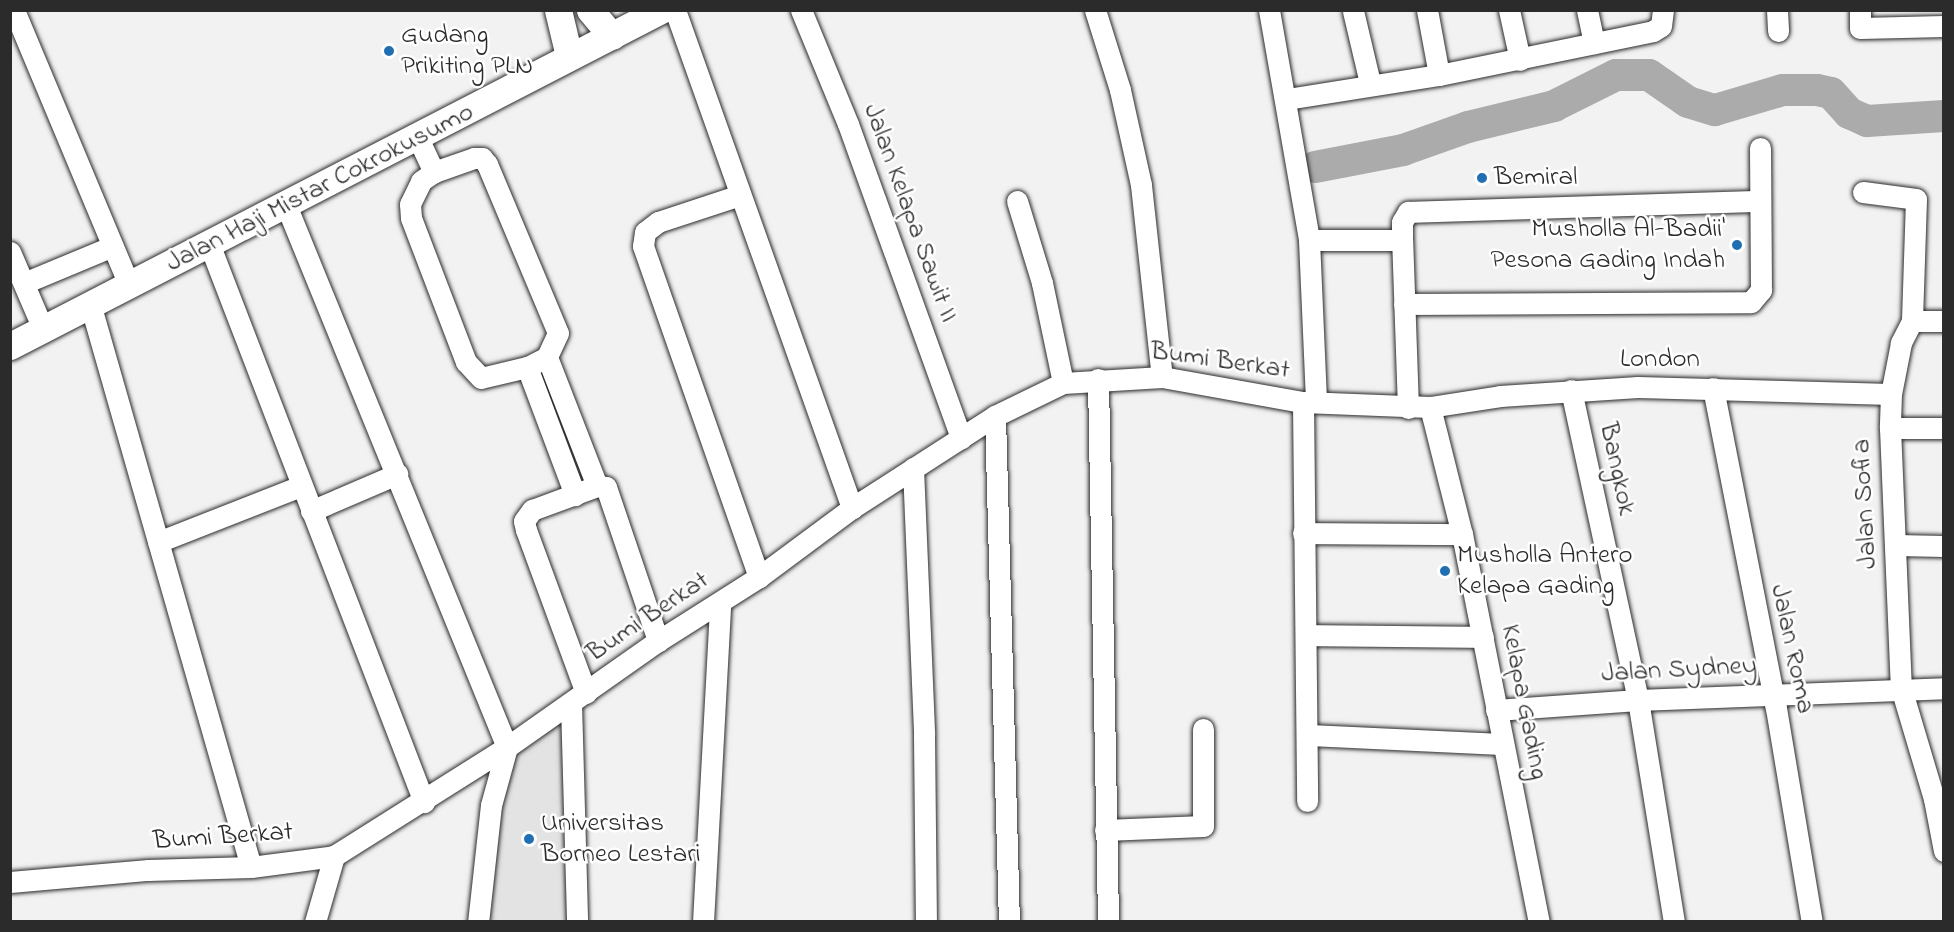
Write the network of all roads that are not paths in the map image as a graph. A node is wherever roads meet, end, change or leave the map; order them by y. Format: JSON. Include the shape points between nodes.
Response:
{"nodes":[{"id":1,"x":14,"y":10,"type":"edge"},
{"id":2,"x":558,"y":10,"type":"edge"},
{"id":3,"x":590,"y":10,"type":"edge"},
{"id":4,"x":661,"y":10,"type":"edge"},
{"id":5,"x":675,"y":10,"type":"edge"},
{"id":6,"x":801,"y":10,"type":"edge"},
{"id":7,"x":1095,"y":10,"type":"edge"},
{"id":8,"x":1269,"y":10,"type":"edge"},
{"id":9,"x":1427,"y":10,"type":"edge"},
{"id":10,"x":1509,"y":10,"type":"edge"},
{"id":11,"x":1587,"y":10,"type":"edge"},
{"id":12,"x":1663,"y":10,"type":"edge"},
{"id":13,"x":1860,"y":10,"type":"edge"},
{"id":14,"x":1353,"y":11,"type":"edge"},
{"id":15,"x":1944,"y":26,"type":"edge"},
{"id":16,"x":612,"y":36,"type":"junction"},
{"id":17,"x":1594,"y":43,"type":"junction"},
{"id":18,"x":569,"y":56,"type":"junction"},
{"id":19,"x":1520,"y":60,"type":"junction"},
{"id":20,"x":1439,"y":75,"type":"junction"},
{"id":21,"x":1370,"y":83,"type":"junction"},
{"id":22,"x":1287,"y":99,"type":"junction"},
{"id":23,"x":418,"y":138,"type":"junction"},
{"id":24,"x":1760,"y":148,"type":"dead end"},
{"id":25,"x":434,"y":172,"type":"junction"},
{"id":26,"x":1863,"y":192,"type":"dead end"},
{"id":27,"x":740,"y":195,"type":"junction"},
{"id":28,"x":1017,"y":201,"type":"dead end"},
{"id":29,"x":1760,"y":201,"type":"junction"},
{"id":30,"x":286,"y":205,"type":"junction"},
{"id":31,"x":113,"y":246,"type":"junction"},
{"id":32,"x":210,"y":246,"type":"junction"},
{"id":33,"x":1403,"y":246,"type":"junction"},
{"id":34,"x":1310,"y":247,"type":"junction"},
{"id":35,"x":10,"y":252,"type":"edge"},
{"id":36,"x":24,"y":283,"type":"junction"},
{"id":37,"x":129,"y":285,"type":"junction"},
{"id":38,"x":1404,"y":304,"type":"junction"},
{"id":39,"x":91,"y":307,"type":"junction"},
{"id":40,"x":1912,"y":321,"type":"junction"},
{"id":41,"x":1944,"y":321,"type":"edge"},
{"id":42,"x":43,"y":329,"type":"junction"},
{"id":43,"x":10,"y":346,"type":"edge"},
{"id":44,"x":548,"y":357,"type":"junction"},
{"id":45,"x":527,"y":367,"type":"junction"},
{"id":46,"x":1162,"y":376,"type":"junction"},
{"id":47,"x":1098,"y":379,"type":"junction"},
{"id":48,"x":1063,"y":383,"type":"junction"},
{"id":49,"x":1713,"y":388,"type":"junction"},
{"id":50,"x":1571,"y":390,"type":"junction"},
{"id":51,"x":1891,"y":394,"type":"junction"},
{"id":52,"x":1310,"y":402,"type":"junction"},
{"id":53,"x":1430,"y":407,"type":"junction"},
{"id":54,"x":1408,"y":408,"type":"junction"},
{"id":55,"x":995,"y":416,"type":"junction"},
{"id":56,"x":1890,"y":428,"type":"junction"},
{"id":57,"x":1944,"y":428,"type":"edge"},
{"id":58,"x":961,"y":438,"type":"junction"},
{"id":59,"x":913,"y":468,"type":"junction"},
{"id":60,"x":397,"y":474,"type":"junction"},
{"id":61,"x":301,"y":486,"type":"junction"},
{"id":62,"x":597,"y":486,"type":"junction"},
{"id":63,"x":574,"y":495,"type":"junction"},
{"id":64,"x":852,"y":508,"type":"junction"},
{"id":65,"x":310,"y":511,"type":"junction"},
{"id":66,"x":1303,"y":533,"type":"junction"},
{"id":67,"x":1462,"y":534,"type":"junction"},
{"id":68,"x":158,"y":542,"type":"junction"},
{"id":69,"x":1896,"y":545,"type":"junction"},
{"id":70,"x":1944,"y":546,"type":"edge"},
{"id":71,"x":759,"y":577,"type":"junction"},
{"id":72,"x":720,"y":603,"type":"junction"},
{"id":73,"x":1306,"y":634,"type":"junction"},
{"id":74,"x":1483,"y":637,"type":"junction"},
{"id":75,"x":658,"y":641,"type":"junction"},
{"id":76,"x":1901,"y":688,"type":"junction"},
{"id":77,"x":1944,"y":688,"type":"edge"},
{"id":78,"x":1773,"y":694,"type":"junction"},
{"id":79,"x":578,"y":698,"type":"junction"},
{"id":80,"x":1638,"y":700,"type":"junction"},
{"id":81,"x":1496,"y":710,"type":"junction"},
{"id":82,"x":1203,"y":729,"type":"dead end"},
{"id":83,"x":1309,"y":735,"type":"junction"},
{"id":84,"x":1502,"y":744,"type":"junction"},
{"id":85,"x":507,"y":747,"type":"junction"},
{"id":86,"x":1307,"y":801,"type":"dead end"},
{"id":87,"x":424,"y":802,"type":"junction"},
{"id":88,"x":1105,"y":830,"type":"junction"},
{"id":89,"x":1944,"y":851,"type":"edge"},
{"id":90,"x":334,"y":856,"type":"junction"},
{"id":91,"x":251,"y":867,"type":"junction"},
{"id":92,"x":10,"y":882,"type":"edge"},
{"id":93,"x":315,"y":921,"type":"edge"},
{"id":94,"x":478,"y":921,"type":"edge"},
{"id":95,"x":577,"y":921,"type":"edge"},
{"id":96,"x":703,"y":921,"type":"edge"},
{"id":97,"x":926,"y":921,"type":"edge"},
{"id":98,"x":1009,"y":921,"type":"edge"},
{"id":99,"x":1108,"y":921,"type":"edge"},
{"id":100,"x":1539,"y":921,"type":"edge"},
{"id":101,"x":1674,"y":921,"type":"edge"},
{"id":102,"x":1812,"y":921,"type":"edge"}],
"edges":[{"from":1,"to":31,"type":"street"},
{"from":2,"to":18,"type":"main road"},
{"from":3,"to":16,"type":"main road"},
{"from":4,"to":16,"type":"main road","name":"Jalan Haji Mistar Cokrokusumo"},
{"from":5,"to":27,"type":"street"},
{"from":6,"to":58,"type":"street","name":"Jalan Kelapa Sawit II","via":[[848,124]]},
{"from":7,"to":46,"type":"street","via":[[1120,90],[1141,185]]},
{"from":8,"to":22,"type":"street"},
{"from":9,"to":20,"type":"street"},
{"from":10,"to":19,"type":"street"},
{"from":11,"to":17,"type":"street"},
{"from":12,"to":17,"type":"street","via":[[1661,26],[1653,31]]},
{"from":13,"to":15,"type":"street","via":[[1860,28]]},
{"from":14,"to":21,"type":"street"},
{"from":16,"to":18,"type":"main road","name":"Jalan Haji Mistar Cokrokusumo"},
{"from":17,"to":19,"type":"street"},
{"from":18,"to":23,"type":"main road","name":"Jalan Haji Mistar Cokrokusumo"},
{"from":19,"to":20,"type":"street"},
{"from":20,"to":21,"type":"street"},
{"from":21,"to":22,"type":"street"},
{"from":22,"to":34,"type":"street"},
{"from":23,"to":25,"type":"street"},
{"from":23,"to":30,"type":"main road","name":"Jalan Haji Mistar Cokrokusumo"},
{"from":24,"to":29,"type":"street"},
{"from":25,"to":44,"type":"street","via":[[474,158],[488,164],[556,323],[557,341]]},
{"from":25,"to":45,"type":"street","via":[[412,193],[411,218],[466,362],[481,378]]},
{"from":26,"to":40,"type":"street","via":[[1916,199]]},
{"from":27,"to":64,"type":"street"},
{"from":27,"to":71,"type":"street","via":[[658,222],[645,232],[643,246]]},
{"from":28,"to":48,"type":"street","via":[[1042,283]]},
{"from":29,"to":33,"type":"street","via":[[1412,210],[1402,222]]},
{"from":29,"to":38,"type":"street","via":[[1761,290],[1751,302]]},
{"from":30,"to":32,"type":"main road","name":"Jalan Haji Mistar Cokrokusumo"},
{"from":30,"to":60,"type":"street"},
{"from":31,"to":36,"type":"street"},
{"from":31,"to":37,"type":"street"},
{"from":32,"to":37,"type":"main road","name":"Jalan Haji Mistar Cokrokusumo"},
{"from":32,"to":61,"type":"street"},
{"from":33,"to":34,"type":"street"},
{"from":33,"to":38,"type":"street"},
{"from":34,"to":52,"type":"street"},
{"from":35,"to":36,"type":"street"},
{"from":36,"to":42,"type":"street"},
{"from":37,"to":39,"type":"main road","name":"Jalan Haji Mistar Cokrokusumo"},
{"from":38,"to":54,"type":"street"},
{"from":39,"to":42,"type":"main road","name":"Jalan Haji Mistar Cokrokusumo"},
{"from":39,"to":68,"type":"street"},
{"from":40,"to":41,"type":"street"},
{"from":40,"to":51,"type":"street","name":"Jalan Sofia","via":[[1901,343]]},
{"from":42,"to":43,"type":"main road","name":"Jalan Haji Mistar Cokrokusumo"},
{"from":44,"to":45,"type":"street"},
{"from":44,"to":62,"type":"street"},
{"from":45,"to":63,"type":"street"},
{"from":46,"to":47,"type":"street","name":"Bumi Berkat"},
{"from":46,"to":52,"type":"street","name":"Bumi Berkat"},
{"from":47,"to":48,"type":"street","name":"Bumi Berkat"},
{"from":47,"to":88,"type":"street"},
{"from":48,"to":55,"type":"street","name":"Bumi Berkat"},
{"from":49,"to":50,"type":"street","name":"London"},
{"from":49,"to":51,"type":"street","name":"London"},
{"from":49,"to":78,"type":"street","name":"Jalan Roma"},
{"from":50,"to":53,"type":"street","name":"London"},
{"from":50,"to":80,"type":"street","name":"Bangkok"},
{"from":51,"to":56,"type":"street","name":"Jalan Sofia"},
{"from":52,"to":54,"type":"street"},
{"from":52,"to":66,"type":"street"},
{"from":53,"to":54,"type":"street"},
{"from":53,"to":67,"type":"street","name":"Kelapa Gading"},
{"from":55,"to":58,"type":"street","name":"Bumi Berkat"},
{"from":55,"to":98,"type":"street"},
{"from":56,"to":57,"type":"street"},
{"from":56,"to":69,"type":"street","name":"Jalan Sofia"},
{"from":58,"to":59,"type":"street","name":"Bumi Berkat"},
{"from":59,"to":64,"type":"street","name":"Bumi Berkat"},
{"from":59,"to":97,"type":"street","via":[[924,735]]},
{"from":60,"to":65,"type":"street"},
{"from":60,"to":85,"type":"street"},
{"from":61,"to":65,"type":"street"},
{"from":61,"to":68,"type":"street"},
{"from":62,"to":63,"type":"street"},
{"from":62,"to":75,"type":"street","via":[[610,491]]},
{"from":63,"to":79,"type":"street","via":[[532,510],[524,521]]},
{"from":64,"to":71,"type":"street","name":"Bumi Berkat"},
{"from":65,"to":87,"type":"street"},
{"from":66,"to":67,"type":"street"},
{"from":66,"to":73,"type":"street"},
{"from":67,"to":74,"type":"street","name":"Kelapa Gading"},
{"from":68,"to":91,"type":"street"},
{"from":69,"to":70,"type":"street"},
{"from":69,"to":76,"type":"street","name":"Jalan Sofia"},
{"from":71,"to":72,"type":"street","name":"Bumi Berkat"},
{"from":72,"to":75,"type":"street","name":"Bumi Berkat"},
{"from":72,"to":96,"type":"street"},
{"from":73,"to":74,"type":"street"},
{"from":73,"to":83,"type":"street"},
{"from":74,"to":81,"type":"street","name":"Kelapa Gading"},
{"from":75,"to":79,"type":"street","name":"Bumi Berkat"},
{"from":76,"to":77,"type":"street","name":"Jalan Sydney"},
{"from":76,"to":78,"type":"street","name":"Jalan Sydney"},
{"from":76,"to":89,"type":"street","name":"Jalan Sofia","via":[[1934,799]]},
{"from":78,"to":80,"type":"street","name":"Jalan Sydney"},
{"from":78,"to":102,"type":"street","name":"Jalan Roma"},
{"from":79,"to":85,"type":"street","name":"Bumi Berkat"},
{"from":79,"to":95,"type":"street"},
{"from":80,"to":81,"type":"street","name":"Jalan Sydney"},
{"from":80,"to":101,"type":"street","name":"Bangkok"},
{"from":81,"to":84,"type":"street","name":"Kelapa Gading"},
{"from":82,"to":88,"type":"street","via":[[1203,825]]},
{"from":83,"to":84,"type":"street"},
{"from":83,"to":86,"type":"street"},
{"from":84,"to":100,"type":"street","name":"Kelapa Gading"},
{"from":85,"to":87,"type":"street","name":"Bumi Berkat"},
{"from":85,"to":94,"type":"street","via":[[491,806]]},
{"from":87,"to":90,"type":"street","name":"Bumi Berkat"},
{"from":88,"to":99,"type":"street"},
{"from":90,"to":91,"type":"street","name":"Bumi Berkat"},
{"from":90,"to":93,"type":"street"},
{"from":91,"to":92,"type":"street","name":"Bumi Berkat","via":[[148,870]]}]}
